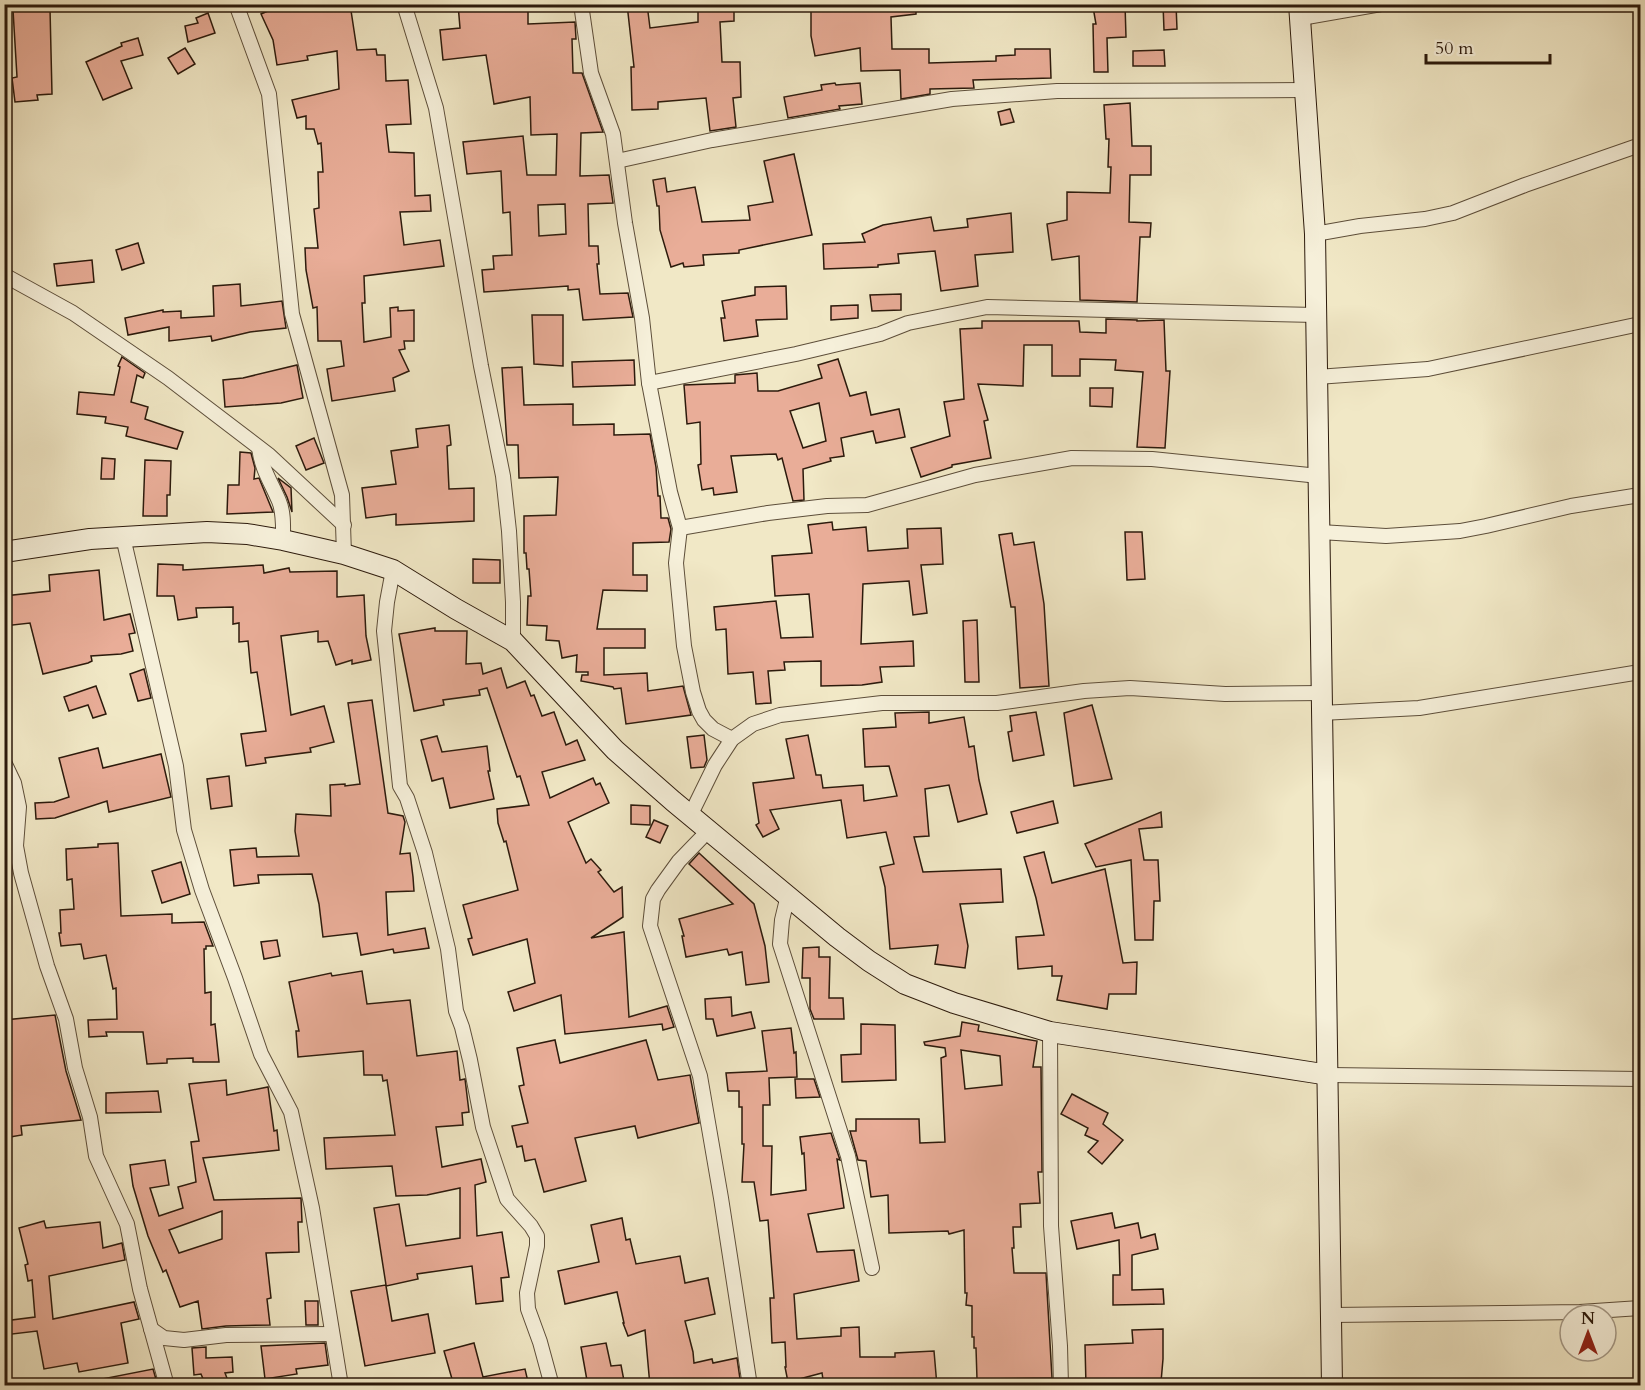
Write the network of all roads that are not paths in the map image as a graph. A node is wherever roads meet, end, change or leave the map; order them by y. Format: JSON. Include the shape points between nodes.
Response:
{"nodes":[{"id":1,"x":236,"y":4,"type":"edge"},
{"id":2,"x":404,"y":4,"type":"edge"},
{"id":3,"x":581,"y":4,"type":"edge"},
{"id":4,"x":1381,"y":4,"type":"edge"},
{"id":5,"x":1300,"y":11,"type":"edge"},
{"id":6,"x":1305,"y":90,"type":"junction"},
{"id":7,"x":1641,"y":145,"type":"edge"},
{"id":8,"x":617,"y":161,"type":"junction"},
{"id":9,"x":1315,"y":234,"type":"junction"},
{"id":10,"x":4,"y":275,"type":"edge"},
{"id":11,"x":1316,"y":315,"type":"junction"},
{"id":12,"x":1641,"y":324,"type":"edge"},
{"id":13,"x":1317,"y":377,"type":"junction"},
{"id":14,"x":648,"y":383,"type":"junction"},
{"id":15,"x":259,"y":448,"type":"junction"},
{"id":16,"x":1319,"y":476,"type":"junction"},
{"id":17,"x":1641,"y":495,"type":"edge"},
{"id":18,"x":344,"y":525,"type":"junction"},
{"id":19,"x":680,"y":528,"type":"junction"},
{"id":20,"x":1320,"y":532,"type":"junction"},
{"id":21,"x":123,"y":537,"type":"junction"},
{"id":22,"x":283,"y":540,"type":"junction"},
{"id":23,"x":4,"y":552,"type":"edge"},
{"id":24,"x":344,"y":554,"type":"junction"},
{"id":25,"x":393,"y":570,"type":"junction"},
{"id":26,"x":513,"y":641,"type":"junction"},
{"id":27,"x":1641,"y":672,"type":"edge"},
{"id":28,"x":1322,"y":693,"type":"junction"},
{"id":29,"x":1321,"y":713,"type":"junction"},
{"id":30,"x":732,"y":739,"type":"junction"},
{"id":31,"x":4,"y":762,"type":"edge"},
{"id":32,"x":690,"y":816,"type":"junction"},
{"id":33,"x":708,"y":831,"type":"junction"},
{"id":34,"x":788,"y":895,"type":"junction"},
{"id":35,"x":1050,"y":1032,"type":"junction"},
{"id":36,"x":1329,"y":1075,"type":"junction"},
{"id":37,"x":1641,"y":1079,"type":"edge"},
{"id":38,"x":872,"y":1268,"type":"dead end"},
{"id":39,"x":1641,"y":1308,"type":"edge"},
{"id":40,"x":1332,"y":1315,"type":"junction"},
{"id":41,"x":151,"y":1329,"type":"junction"},
{"id":42,"x":331,"y":1334,"type":"junction"},
{"id":43,"x":167,"y":1386,"type":"edge"},
{"id":44,"x":341,"y":1386,"type":"edge"},
{"id":45,"x":552,"y":1386,"type":"edge"},
{"id":46,"x":750,"y":1386,"type":"edge"},
{"id":47,"x":1061,"y":1386,"type":"edge"},
{"id":48,"x":1332,"y":1386,"type":"edge"}],
"edges":[{"from":1,"to":18,"type":"street","via":[[268,94],[292,314],[342,495]]},
{"from":2,"to":26,"type":"street","via":[[436,108],[503,476]]},
{"from":3,"to":8,"type":"street","via":[[591,73],[613,134]]},
{"from":4,"to":5,"type":"street"},
{"from":5,"to":6,"type":"street"},
{"from":6,"to":8,"type":"street","via":[[1057,91],[952,99],[712,140]]},
{"from":6,"to":9,"type":"street"},
{"from":7,"to":9,"type":"street","via":[[1453,213]]},
{"from":8,"to":14,"type":"street","via":[[642,318]]},
{"from":9,"to":11,"type":"street"},
{"from":10,"to":15,"type":"street","via":[[82,320],[168,378]]},
{"from":11,"to":13,"type":"street"},
{"from":11,"to":14,"type":"street","via":[[987,307],[908,323],[849,342]]},
{"from":12,"to":13,"type":"street","via":[[1428,369]]},
{"from":13,"to":16,"type":"street"},
{"from":14,"to":19,"type":"street"},
{"from":15,"to":18,"type":"street"},
{"from":15,"to":22,"type":"street","via":[[261,465],[280,503]]},
{"from":16,"to":19,"type":"street","via":[[1152,459],[1072,458],[975,475],[867,505],[768,513]]},
{"from":16,"to":20,"type":"street"},
{"from":17,"to":20,"type":"street","via":[[1460,531],[1386,536]]},
{"from":18,"to":24,"type":"street"},
{"from":19,"to":30,"type":"street","via":[[676,563],[693,692],[704,720]]},
{"from":20,"to":28,"type":"street"},
{"from":21,"to":22,"type":"street","via":[[207,532]]},
{"from":21,"to":23,"type":"street"},
{"from":21,"to":42,"type":"street","via":[[176,766],[184,830],[261,1054],[291,1112],[312,1208]]},
{"from":22,"to":24,"type":"street"},
{"from":24,"to":25,"type":"street"},
{"from":25,"to":26,"type":"street"},
{"from":25,"to":45,"type":"street","via":[[384,631],[400,786],[426,853],[483,1127],[507,1199],[537,1236],[526,1293]]},
{"from":26,"to":32,"type":"street","via":[[615,750]]},
{"from":27,"to":29,"type":"street","via":[[1419,708]]},
{"from":28,"to":29,"type":"street"},
{"from":28,"to":30,"type":"street","via":[[1225,694],[1130,688],[997,703],[882,703],[780,715],[753,724]]},
{"from":29,"to":36,"type":"street"},
{"from":30,"to":32,"type":"street"},
{"from":31,"to":41,"type":"street","via":[[19,807],[16,846],[21,873],[66,1019],[96,1156],[127,1224]]},
{"from":32,"to":33,"type":"street"},
{"from":33,"to":34,"type":"street"},
{"from":33,"to":46,"type":"street","via":[[658,890],[650,926],[700,1076]]},
{"from":34,"to":35,"type":"street","via":[[869,962],[905,984]]},
{"from":34,"to":38,"type":"street","via":[[780,944],[848,1156]]},
{"from":35,"to":36,"type":"street"},
{"from":35,"to":47,"type":"street","via":[[1051,1226]]},
{"from":36,"to":37,"type":"street"},
{"from":36,"to":40,"type":"street"},
{"from":39,"to":40,"type":"street"},
{"from":40,"to":48,"type":"street"},
{"from":41,"to":42,"type":"street","via":[[164,1338],[184,1340],[226,1335]]},
{"from":41,"to":43,"type":"street"},
{"from":42,"to":44,"type":"street"}]}
